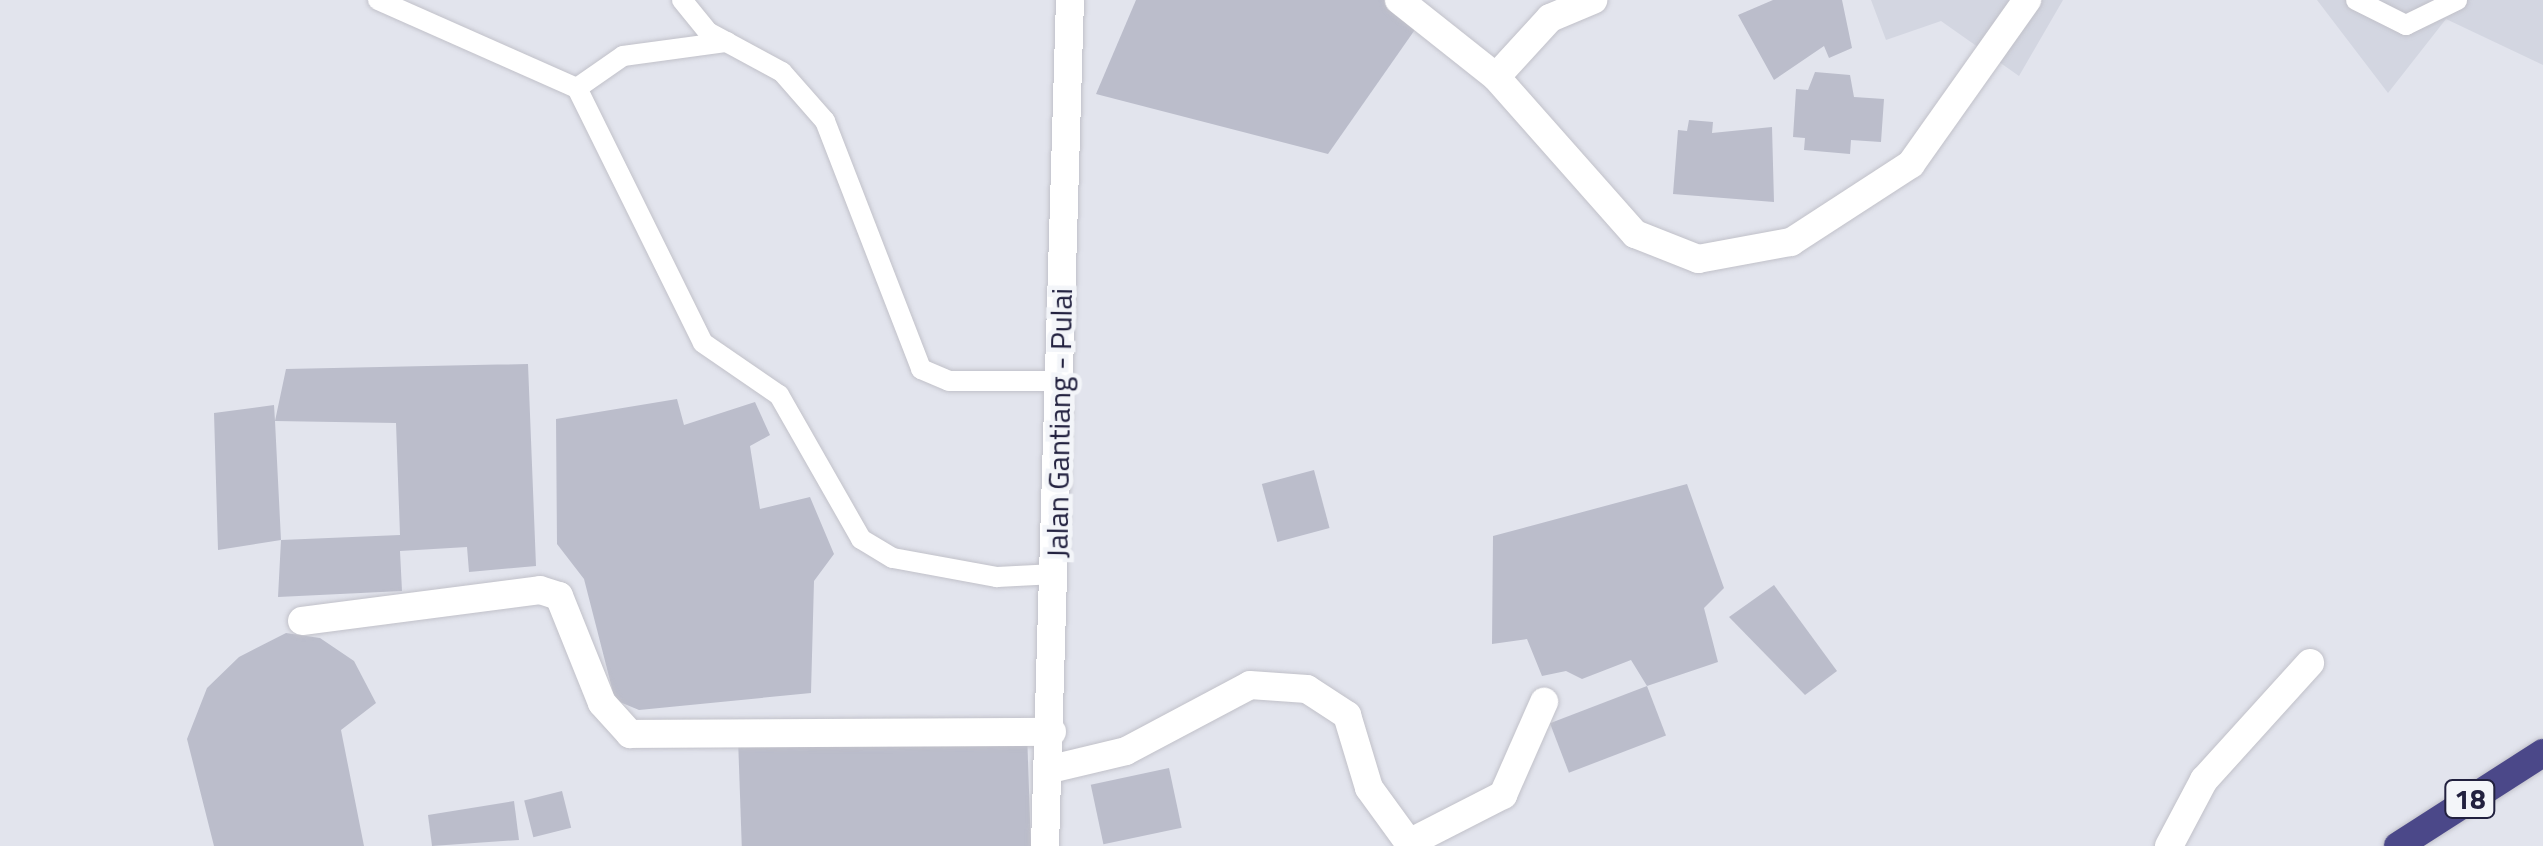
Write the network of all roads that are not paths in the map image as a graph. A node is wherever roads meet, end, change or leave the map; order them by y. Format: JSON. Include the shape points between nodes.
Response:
{"nodes":[{"id":1,"x":378,"y":0,"type":"edge"},
{"id":2,"x":682,"y":0,"type":"edge"},
{"id":3,"x":1070,"y":0,"type":"edge"},
{"id":4,"x":1399,"y":0,"type":"edge"},
{"id":5,"x":1593,"y":0,"type":"edge"},
{"id":6,"x":2027,"y":0,"type":"edge"},
{"id":7,"x":2356,"y":0,"type":"edge"},
{"id":8,"x":2456,"y":0,"type":"edge"},
{"id":9,"x":727,"y":42,"type":"junction"},
{"id":10,"x":1496,"y":77,"type":"junction"},
{"id":11,"x":577,"y":88,"type":"junction"},
{"id":12,"x":1061,"y":381,"type":"junction"},
{"id":13,"x":1055,"y":574,"type":"junction"},
{"id":14,"x":302,"y":621,"type":"dead end"},
{"id":15,"x":2310,"y":663,"type":"dead end"},
{"id":16,"x":1544,"y":702,"type":"dead end"},
{"id":17,"x":1052,"y":732,"type":"junction"},
{"id":18,"x":2543,"y":753,"type":"edge"},
{"id":19,"x":1051,"y":769,"type":"junction"},
{"id":20,"x":1045,"y":846,"type":"edge"},
{"id":21,"x":2169,"y":846,"type":"edge"},
{"id":22,"x":2398,"y":846,"type":"edge"}],
"edges":[{"from":1,"to":11,"type":"lane"},
{"from":2,"to":9,"type":"lane","via":[[692,18]]},
{"from":3,"to":12,"type":"street","name":"Jalan Gantiang - Pulai"},
{"from":4,"to":10,"type":"street"},
{"from":5,"to":10,"type":"street","via":[[1550,18]]},
{"from":6,"to":10,"type":"street","via":[[1911,164],[1851,211],[1732,258],[1698,259],[1635,234]]},
{"from":7,"to":8,"type":"lane","via":[[2406,25]]},
{"from":9,"to":11,"type":"lane","via":[[623,56]]},
{"from":9,"to":12,"type":"lane","via":[[782,72],[824,121],[921,369],[948,381]]},
{"from":11,"to":13,"type":"lane","via":[[703,343],[779,395],[861,539],[893,558],[997,577]]},
{"from":12,"to":13,"type":"street","name":"Jalan Gantiang - Pulai"},
{"from":13,"to":17,"type":"street","name":"Jalan Gantiang - Pulai"},
{"from":14,"to":17,"type":"street","via":[[540,590],[559,596],[602,703],[630,734]]},
{"from":15,"to":21,"type":"street","via":[[2204,780]]},
{"from":16,"to":19,"type":"street","via":[[1503,795],[1409,843],[1369,788],[1347,715],[1308,689],[1250,686],[1126,750]]},
{"from":17,"to":19,"type":"street","name":"Jalan Gantiang - Pulai"},
{"from":18,"to":22,"type":"highway","number":"18"},
{"from":19,"to":20,"type":"street","name":"Jalan Gantiang - Pulai"}]}
